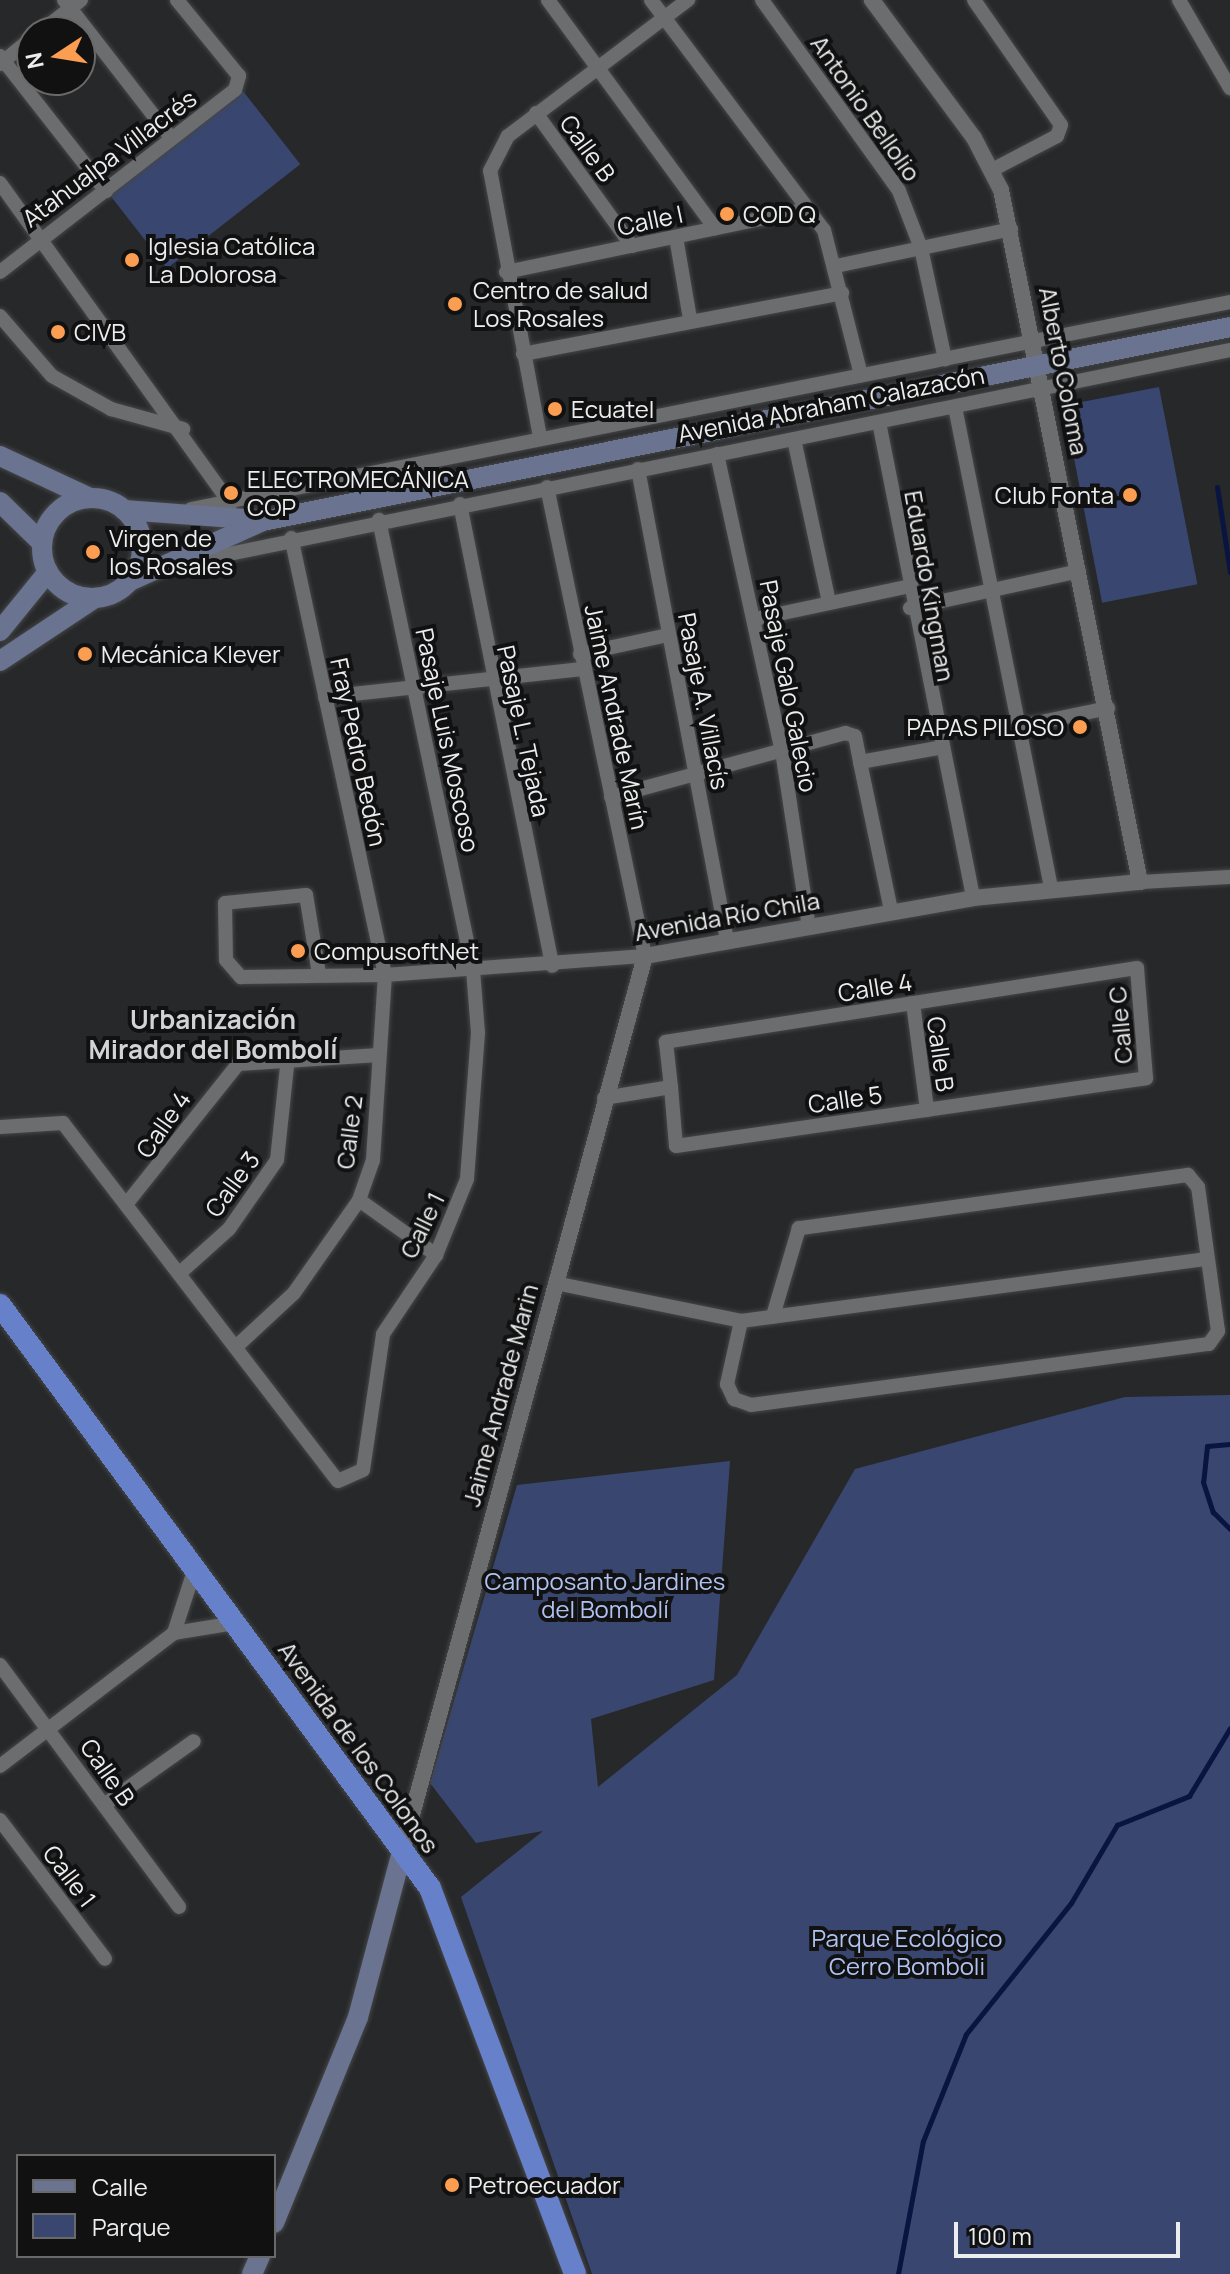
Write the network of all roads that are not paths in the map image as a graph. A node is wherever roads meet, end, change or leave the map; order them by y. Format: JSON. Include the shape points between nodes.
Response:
{"nodes":[{"id":1,"x":177,"y":0,"type":"edge"},
{"id":2,"x":548,"y":0,"type":"edge"},
{"id":3,"x":651,"y":0,"type":"edge"},
{"id":4,"x":688,"y":0,"type":"edge"},
{"id":5,"x":762,"y":0,"type":"edge"},
{"id":6,"x":974,"y":0,"type":"edge"},
{"id":7,"x":1179,"y":0,"type":"edge"},
{"id":8,"x":877,"y":2,"type":"edge"},
{"id":9,"x":72,"y":3,"type":"edge"},
{"id":10,"x":663,"y":17,"type":"junction"},
{"id":11,"x":1,"y":60,"type":"edge"},
{"id":12,"x":598,"y":68,"type":"junction"},
{"id":13,"x":1230,"y":88,"type":"edge"},
{"id":14,"x":536,"y":113,"type":"junction"},
{"id":15,"x":171,"y":138,"type":"junction"},
{"id":16,"x":994,"y":169,"type":"junction"},
{"id":17,"x":0,"y":183,"type":"edge"},
{"id":18,"x":106,"y":191,"type":"junction"},
{"id":19,"x":804,"y":210,"type":"junction"},
{"id":20,"x":715,"y":228,"type":"junction"},
{"id":21,"x":1011,"y":229,"type":"junction"},
{"id":22,"x":41,"y":236,"type":"junction"},
{"id":23,"x":676,"y":237,"type":"junction"},
{"id":24,"x":632,"y":246,"type":"junction"},
{"id":25,"x":921,"y":248,"type":"junction"},
{"id":26,"x":836,"y":266,"type":"junction"},
{"id":27,"x":0,"y":272,"type":"edge"},
{"id":28,"x":506,"y":272,"type":"junction"},
{"id":29,"x":842,"y":293,"type":"junction"},
{"id":30,"x":1230,"y":302,"type":"edge"},
{"id":31,"x":0,"y":316,"type":"edge"},
{"id":32,"x":690,"y":319,"type":"junction"},
{"id":33,"x":1230,"y":327,"type":"edge"},
{"id":34,"x":1035,"y":343,"type":"junction"},
{"id":35,"x":1230,"y":350,"type":"edge"},
{"id":36,"x":523,"y":354,"type":"junction"},
{"id":37,"x":945,"y":359,"type":"junction"},
{"id":38,"x":1040,"y":367,"type":"junction"},
{"id":39,"x":861,"y":375,"type":"junction"},
{"id":40,"x":1044,"y":388,"type":"junction"},
{"id":41,"x":955,"y":407,"type":"junction"},
{"id":42,"x":879,"y":422,"type":"junction"},
{"id":43,"x":183,"y":429,"type":"junction"},
{"id":44,"x":540,"y":437,"type":"junction"},
{"id":45,"x":794,"y":439,"type":"junction"},
{"id":46,"x":717,"y":454,"type":"junction"},
{"id":47,"x":0,"y":456,"type":"edge"},
{"id":48,"x":638,"y":469,"type":"junction"},
{"id":49,"x":547,"y":487,"type":"junction"},
{"id":50,"x":90,"y":498,"type":"junction"},
{"id":51,"x":0,"y":502,"type":"edge"},
{"id":52,"x":231,"y":504,"type":"junction"},
{"id":53,"x":460,"y":504,"type":"junction"},
{"id":54,"x":124,"y":510,"type":"junction"},
{"id":55,"x":163,"y":512,"type":"junction"},
{"id":56,"x":379,"y":520,"type":"junction"},
{"id":57,"x":263,"y":521,"type":"junction"},
{"id":58,"x":291,"y":538,"type":"junction"},
{"id":59,"x":42,"y":543,"type":"junction"},
{"id":60,"x":161,"y":568,"type":"junction"},
{"id":61,"x":1079,"y":571,"type":"junction"},
{"id":62,"x":48,"y":572,"type":"junction"},
{"id":63,"x":130,"y":581,"type":"junction"},
{"id":64,"x":906,"y":587,"type":"junction"},
{"id":65,"x":993,"y":587,"type":"junction"},
{"id":66,"x":95,"y":598,"type":"junction"},
{"id":67,"x":829,"y":602,"type":"junction"},
{"id":68,"x":910,"y":608,"type":"junction"},
{"id":69,"x":755,"y":619,"type":"junction"},
{"id":70,"x":0,"y":631,"type":"edge"},
{"id":71,"x":668,"y":635,"type":"junction"},
{"id":72,"x":0,"y":661,"type":"edge"},
{"id":73,"x":582,"y":661,"type":"junction"},
{"id":74,"x":490,"y":683,"type":"junction"},
{"id":75,"x":415,"y":686,"type":"junction"},
{"id":76,"x":325,"y":697,"type":"junction"},
{"id":77,"x":1108,"y":708,"type":"junction"},
{"id":78,"x":1022,"y":726,"type":"junction"},
{"id":79,"x":938,"y":748,"type":"junction"},
{"id":80,"x":782,"y":751,"type":"junction"},
{"id":81,"x":860,"y":762,"type":"junction"},
{"id":82,"x":698,"y":775,"type":"junction"},
{"id":83,"x":611,"y":797,"type":"junction"},
{"id":84,"x":1230,"y":877,"type":"edge"},
{"id":85,"x":1140,"y":882,"type":"junction"},
{"id":86,"x":1051,"y":888,"type":"junction"},
{"id":87,"x":973,"y":898,"type":"junction"},
{"id":88,"x":891,"y":911,"type":"junction"},
{"id":89,"x":809,"y":928,"type":"junction"},
{"id":90,"x":727,"y":942,"type":"junction"},
{"id":91,"x":645,"y":956,"type":"junction"},
{"id":92,"x":552,"y":966,"type":"junction"},
{"id":93,"x":1137,"y":968,"type":"joint"},
{"id":94,"x":473,"y":970,"type":"junction"},
{"id":95,"x":319,"y":974,"type":"junction"},
{"id":96,"x":385,"y":975,"type":"junction"},
{"id":97,"x":913,"y":1003,"type":"junction"},
{"id":98,"x":379,"y":1055,"type":"junction"},
{"id":99,"x":288,"y":1057,"type":"junction"},
{"id":100,"x":1146,"y":1078,"type":"joint"},
{"id":101,"x":671,"y":1087,"type":"junction"},
{"id":102,"x":604,"y":1098,"type":"junction"},
{"id":103,"x":927,"y":1110,"type":"junction"},
{"id":104,"x":0,"y":1127,"type":"edge"},
{"id":105,"x":359,"y":1200,"type":"junction"},
{"id":106,"x":128,"y":1202,"type":"junction"},
{"id":107,"x":436,"y":1255,"type":"junction"},
{"id":108,"x":1207,"y":1259,"type":"junction"},
{"id":109,"x":181,"y":1272,"type":"junction"},
{"id":110,"x":555,"y":1283,"type":"junction"},
{"id":111,"x":3,"y":1313,"type":"edge"},
{"id":112,"x":773,"y":1316,"type":"junction"},
{"id":113,"x":741,"y":1321,"type":"junction"},
{"id":114,"x":238,"y":1345,"type":"junction"},
{"id":115,"x":194,"y":1571,"type":"junction"},
{"id":116,"x":235,"y":1623,"type":"junction"},
{"id":117,"x":174,"y":1633,"type":"junction"},
{"id":118,"x":0,"y":1665,"type":"edge"},
{"id":119,"x":48,"y":1725,"type":"junction"},
{"id":120,"x":194,"y":1741,"type":"dead end"},
{"id":121,"x":0,"y":1766,"type":"edge"},
{"id":122,"x":104,"y":1805,"type":"junction"},
{"id":123,"x":2,"y":1828,"type":"edge"},
{"id":124,"x":403,"y":1848,"type":"junction"},
{"id":125,"x":179,"y":1907,"type":"dead end"},
{"id":126,"x":105,"y":1959,"type":"dead end"},
{"id":127,"x":276,"y":2218,"type":"edge"},
{"id":128,"x":575,"y":2274,"type":"edge"}],
"edges":[{"from":1,"to":15,"type":"street","name":"Atahualpa Villacrés","via":[[239,76],[235,90]]},
{"from":2,"to":12,"type":"street"},
{"from":3,"to":10,"type":"street"},
{"from":4,"to":10,"type":"street"},
{"from":5,"to":25,"type":"street","name":"Antonio Bellolio","via":[[899,191]]},
{"from":6,"to":16,"type":"street","via":[[1061,125],[1057,136]]},
{"from":7,"to":13,"type":"street"},
{"from":8,"to":16,"type":"street","name":"Alberto Coloma"},
{"from":9,"to":15,"type":"street"},
{"from":10,"to":12,"type":"street"},
{"from":10,"to":19,"type":"street"},
{"from":11,"to":18,"type":"street"},
{"from":12,"to":14,"type":"street"},
{"from":12,"to":20,"type":"street"},
{"from":14,"to":24,"type":"street","name":"Calle B"},
{"from":14,"to":28,"type":"street","via":[[508,136],[490,171]]},
{"from":15,"to":18,"type":"street","name":"Atahualpa Villacrés"},
{"from":16,"to":21,"type":"street","name":"Alberto Coloma"},
{"from":17,"to":22,"type":"street"},
{"from":18,"to":22,"type":"street","name":"Atahualpa Villacrés"},
{"from":19,"to":20,"type":"street","name":"Calle I"},
{"from":19,"to":26,"type":"street","via":[[824,230]]},
{"from":20,"to":23,"type":"street","name":"Calle I"},
{"from":21,"to":25,"type":"street"},
{"from":21,"to":34,"type":"street","name":"Alberto Coloma"},
{"from":22,"to":27,"type":"street","name":"Atahualpa Villacrés"},
{"from":22,"to":43,"type":"street"},
{"from":23,"to":24,"type":"street","name":"Calle I"},
{"from":23,"to":32,"type":"street"},
{"from":24,"to":28,"type":"street","name":"Calle I"},
{"from":25,"to":26,"type":"street"},
{"from":25,"to":37,"type":"street","name":"Antonio Bellolio"},
{"from":26,"to":29,"type":"street"},
{"from":28,"to":36,"type":"street"},
{"from":29,"to":32,"type":"street"},
{"from":29,"to":39,"type":"street"},
{"from":30,"to":34,"type":"street","name":"Avenida Abraham Calazacón"},
{"from":31,"to":43,"type":"street","via":[[52,376],[111,409]]},
{"from":32,"to":36,"type":"street"},
{"from":33,"to":38,"type":"main road","name":"Avenida Abraham Calazacón"},
{"from":34,"to":37,"type":"street","name":"Avenida Abraham Calazacón"},
{"from":34,"to":38,"type":"street","name":"Alberto Coloma"},
{"from":35,"to":40,"type":"street","name":"Avenida Abraham Calazacón"},
{"from":36,"to":44,"type":"street"},
{"from":37,"to":39,"type":"street","name":"Avenida Abraham Calazacón"},
{"from":38,"to":40,"type":"street","name":"Alberto Coloma"},
{"from":38,"to":57,"type":"main road","name":"Avenida Abraham Calazacón"},
{"from":39,"to":44,"type":"street","name":"Avenida Abraham Calazacón"},
{"from":40,"to":41,"type":"street","name":"Avenida Abraham Calazacón"},
{"from":40,"to":61,"type":"street","name":"Alberto Coloma"},
{"from":41,"to":42,"type":"street","name":"Avenida Abraham Calazacón"},
{"from":41,"to":65,"type":"street"},
{"from":42,"to":45,"type":"street","name":"Avenida Abraham Calazacón"},
{"from":42,"to":64,"type":"street","name":"Eduardo Kingman"},
{"from":43,"to":52,"type":"street"},
{"from":44,"to":52,"type":"street","name":"Avenida Abraham Calazacón"},
{"from":45,"to":46,"type":"street","name":"Avenida Abraham Calazacón"},
{"from":45,"to":67,"type":"street"},
{"from":46,"to":48,"type":"street","name":"Avenida Abraham Calazacón"},
{"from":46,"to":69,"type":"street","name":"Pasaje Galo Galecio"},
{"from":47,"to":50,"type":"main road"},
{"from":48,"to":49,"type":"street","name":"Avenida Abraham Calazacón"},
{"from":48,"to":71,"type":"street","name":"Pasaje A. Villacís"},
{"from":49,"to":53,"type":"street","name":"Avenida Abraham Calazacón"},
{"from":49,"to":73,"type":"street","name":"Jaime Andrade Marín"},
{"from":50,"to":54,"type":"main road"},
{"from":50,"to":59,"type":"main road","via":[[61,508]]},
{"from":51,"to":59,"type":"main road"},
{"from":52,"to":55,"type":"street","name":"Avenida Abraham Calazacón"},
{"from":53,"to":56,"type":"street","name":"Avenida Abraham Calazacón"},
{"from":53,"to":74,"type":"street","name":"Pasaje L. Tejada"},
{"from":54,"to":55,"type":"main road","name":"Avenida Abraham Calazacón"},
{"from":54,"to":63,"type":"main road","via":[[141,539]]},
{"from":55,"to":57,"type":"main road","name":"Avenida Abraham Calazacón"},
{"from":56,"to":58,"type":"street","name":"Avenida Abraham Calazacón"},
{"from":56,"to":75,"type":"street","name":"Pasaje Luis Moscoso"},
{"from":57,"to":60,"type":"main road","name":"Avenida Abraham Calazacón"},
{"from":58,"to":60,"type":"street","name":"Avenida Abraham Calazacón"},
{"from":58,"to":76,"type":"street","name":"Fray Pedro Bedón"},
{"from":59,"to":62,"type":"main road"},
{"from":60,"to":63,"type":"main road","name":"Avenida Abraham Calazacón"},
{"from":61,"to":65,"type":"street"},
{"from":61,"to":77,"type":"street","name":"Alberto Coloma"},
{"from":62,"to":66,"type":"main road","via":[[64,590]]},
{"from":62,"to":70,"type":"main road"},
{"from":63,"to":66,"type":"main road"},
{"from":64,"to":67,"type":"street"},
{"from":64,"to":68,"type":"street","name":"Eduardo Kingman"},
{"from":65,"to":68,"type":"street"},
{"from":65,"to":78,"type":"street"},
{"from":66,"to":72,"type":"main road"},
{"from":67,"to":69,"type":"street"},
{"from":68,"to":79,"type":"street","name":"Eduardo Kingman"},
{"from":69,"to":80,"type":"street","name":"Pasaje Galo Galecio"},
{"from":71,"to":73,"type":"street"},
{"from":71,"to":82,"type":"street","name":"Pasaje A. Villacís"},
{"from":73,"to":74,"type":"street"},
{"from":73,"to":83,"type":"street","name":"Jaime Andrade Marín"},
{"from":74,"to":75,"type":"street"},
{"from":74,"to":92,"type":"street","name":"Pasaje L. Tejada"},
{"from":75,"to":76,"type":"street"},
{"from":75,"to":94,"type":"street","name":"Pasaje Luis Moscoso"},
{"from":76,"to":96,"type":"street","name":"Fray Pedro Bedón"},
{"from":77,"to":78,"type":"street"},
{"from":77,"to":85,"type":"street","name":"Alberto Coloma"},
{"from":78,"to":86,"type":"street"},
{"from":79,"to":81,"type":"street"},
{"from":79,"to":87,"type":"street","name":"Eduardo Kingman"},
{"from":80,"to":81,"type":"street","via":[[849,734]]},
{"from":80,"to":82,"type":"street"},
{"from":80,"to":89,"type":"street","name":"Pasaje Galo Galecio"},
{"from":81,"to":88,"type":"street"},
{"from":82,"to":83,"type":"street"},
{"from":82,"to":90,"type":"street","name":"Pasaje A. Villacís"},
{"from":83,"to":91,"type":"street","name":"Jaime Andrade Marín"},
{"from":84,"to":85,"type":"street"},
{"from":85,"to":86,"type":"street","name":"Avenida Río Chila"},
{"from":86,"to":87,"type":"street","name":"Avenida Río Chila"},
{"from":87,"to":88,"type":"street","name":"Avenida Río Chila"},
{"from":88,"to":89,"type":"street","name":"Avenida Río Chila"},
{"from":89,"to":90,"type":"street","name":"Avenida Río Chila"},
{"from":90,"to":91,"type":"street","name":"Avenida Río Chila"},
{"from":91,"to":92,"type":"street","name":"Avenida Río Chila"},
{"from":91,"to":102,"type":"street","name":"Jaime Andrade Marin"},
{"from":92,"to":94,"type":"street","name":"Avenida Río Chila"},
{"from":93,"to":97,"type":"street","name":"Calle 4"},
{"from":93,"to":100,"type":"street","name":"Calle C"},
{"from":94,"to":96,"type":"street","name":"Avenida Río Chila"},
{"from":94,"to":107,"type":"street","name":"Calle 1","via":[[478,1033],[467,1179]]},
{"from":95,"to":95,"type":"street","name":"Avenida Río Chila","via":[[306,895],[225,903],[226,960],[235,976]]},
{"from":95,"to":96,"type":"street","name":"Avenida Río Chila"},
{"from":96,"to":98,"type":"street","name":"Calle 2"},
{"from":97,"to":101,"type":"street","name":"Calle 4","via":[[666,1042]]},
{"from":97,"to":103,"type":"street","name":"Calle B"},
{"from":98,"to":99,"type":"street"},
{"from":98,"to":105,"type":"street","name":"Calle 2","via":[[373,1160]]},
{"from":99,"to":106,"type":"street","name":"Calle 4","via":[[231,1069]]},
{"from":99,"to":109,"type":"street","name":"Calle 3","via":[[277,1160],[229,1229]]},
{"from":100,"to":103,"type":"street","name":"Calle 5"},
{"from":101,"to":102,"type":"street"},
{"from":101,"to":103,"type":"street","name":"Calle 5","via":[[676,1146]]},
{"from":102,"to":110,"type":"street","name":"Jaime Andrade Marin"},
{"from":104,"to":106,"type":"street","via":[[63,1123]]},
{"from":105,"to":107,"type":"street"},
{"from":105,"to":114,"type":"street","name":"Calle 2","via":[[294,1293]]},
{"from":106,"to":109,"type":"street"},
{"from":107,"to":114,"type":"street","name":"Calle 1","via":[[383,1334],[363,1470],[350,1482],[338,1481]]},
{"from":108,"to":112,"type":"street"},
{"from":108,"to":112,"type":"street","via":[[1198,1187],[1188,1175],[799,1228]]},
{"from":108,"to":113,"type":"street","via":[[1218,1331],[1209,1344],[767,1403],[734,1399],[727,1384]]},
{"from":109,"to":114,"type":"street"},
{"from":110,"to":113,"type":"street"},
{"from":110,"to":124,"type":"street","name":"Jaime Andrade Marin"},
{"from":111,"to":115,"type":"highway","name":"Avenida de los Colonos"},
{"from":112,"to":113,"type":"street"},
{"from":115,"to":116,"type":"highway","name":"Avenida de los Colonos"},
{"from":115,"to":117,"type":"street"},
{"from":116,"to":117,"type":"street"},
{"from":116,"to":124,"type":"highway","name":"Avenida de los Colonos"},
{"from":117,"to":119,"type":"street"},
{"from":118,"to":119,"type":"street","name":"Calle B"},
{"from":119,"to":121,"type":"street"},
{"from":119,"to":122,"type":"street","name":"Calle B"},
{"from":120,"to":122,"type":"street"},
{"from":122,"to":125,"type":"street","name":"Calle B"},
{"from":123,"to":126,"type":"street","name":"Calle 1"},
{"from":124,"to":127,"type":"main road","via":[[358,2017]]},
{"from":124,"to":128,"type":"highway","name":"Avenida de los Colonos","via":[[462,1960]]}]}
